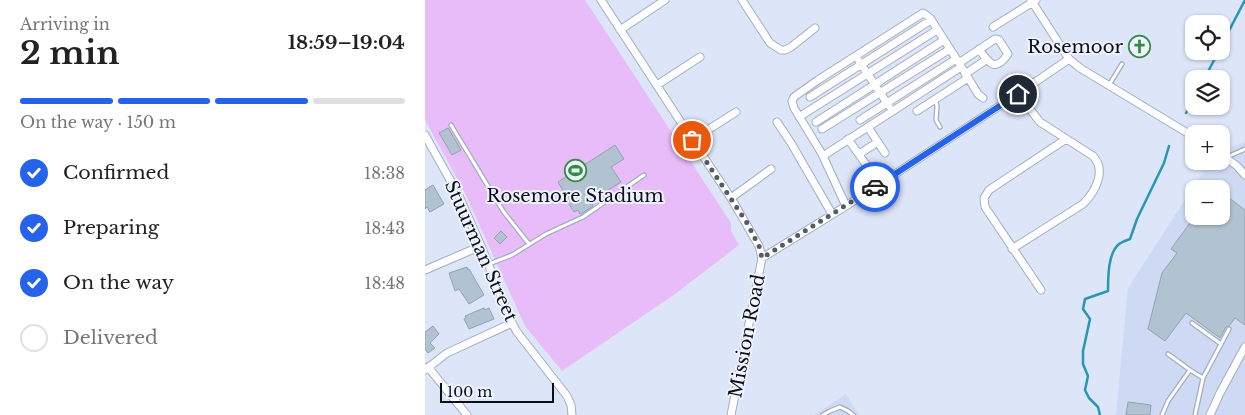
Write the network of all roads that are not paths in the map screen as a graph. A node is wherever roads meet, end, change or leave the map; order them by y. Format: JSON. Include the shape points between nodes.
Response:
{"nodes":[{"id":1,"x":601,"y":0,"type":"edge"},
{"id":2,"x":665,"y":0,"type":"edge"},
{"id":3,"x":742,"y":0,"type":"edge"},
{"id":4,"x":1033,"y":1,"type":"edge"},
{"id":5,"x":931,"y":20,"type":"junction"},
{"id":6,"x":993,"y":27,"type":"dead end"},
{"id":7,"x":815,"y":28,"type":"dead end"},
{"id":8,"x":620,"y":30,"type":"junction"},
{"id":9,"x":937,"y":30,"type":"junction"},
{"id":10,"x":944,"y":40,"type":"junction"},
{"id":11,"x":950,"y":49,"type":"junction"},
{"id":12,"x":979,"y":49,"type":"junction"},
{"id":13,"x":700,"y":56,"type":"dead end"},
{"id":14,"x":856,"y":56,"type":"junction"},
{"id":15,"x":1069,"y":59,"type":"junction"},
{"id":16,"x":987,"y":60,"type":"junction"},
{"id":17,"x":959,"y":63,"type":"junction"},
{"id":18,"x":861,"y":64,"type":"junction"},
{"id":19,"x":1122,"y":64,"type":"dead end"},
{"id":20,"x":834,"y":70,"type":"junction"},
{"id":21,"x":867,"y":74,"type":"junction"},
{"id":22,"x":967,"y":76,"type":"junction"},
{"id":23,"x":839,"y":78,"type":"junction"},
{"id":24,"x":875,"y":84,"type":"junction"},
{"id":25,"x":1109,"y":85,"type":"junction"},
{"id":26,"x":657,"y":86,"type":"junction"},
{"id":27,"x":845,"y":88,"type":"junction"},
{"id":28,"x":927,"y":88,"type":"junction"},
{"id":29,"x":879,"y":92,"type":"junction"},
{"id":30,"x":836,"y":94,"type":"junction"},
{"id":31,"x":1018,"y":94,"type":"junction"},
{"id":32,"x":810,"y":97,"type":"dead end"},
{"id":33,"x":983,"y":98,"type":"dead end"},
{"id":34,"x":935,"y":99,"type":"junction"},
{"id":35,"x":887,"y":103,"type":"junction"},
{"id":36,"x":843,"y":105,"type":"junction"},
{"id":37,"x":893,"y":111,"type":"junction"},
{"id":38,"x":917,"y":111,"type":"dead end"},
{"id":39,"x":736,"y":112,"type":"dead end"},
{"id":40,"x":847,"y":113,"type":"junction"},
{"id":41,"x":799,"y":117,"type":"junction"},
{"id":42,"x":860,"y":120,"type":"dead end"},
{"id":43,"x":777,"y":122,"type":"dead end"},
{"id":44,"x":816,"y":122,"type":"dead end"},
{"id":45,"x":451,"y":125,"type":"dead end"},
{"id":46,"x":868,"y":127,"type":"junction"},
{"id":47,"x":940,"y":127,"type":"dead end"},
{"id":48,"x":822,"y":129,"type":"dead end"},
{"id":49,"x":1185,"y":131,"type":"edge"},
{"id":50,"x":425,"y":135,"type":"edge"},
{"id":51,"x":849,"y":139,"type":"junction"},
{"id":52,"x":1065,"y":139,"type":"junction"},
{"id":53,"x":692,"y":140,"type":"junction"},
{"id":54,"x":878,"y":142,"type":"junction"},
{"id":55,"x":1245,"y":149,"type":"edge"},
{"id":56,"x":885,"y":153,"type":"dead end"},
{"id":57,"x":1230,"y":153,"type":"edge"},
{"id":58,"x":859,"y":154,"type":"junction"},
{"id":59,"x":823,"y":156,"type":"junction"},
{"id":60,"x":1230,"y":161,"type":"edge"},
{"id":61,"x":867,"y":166,"type":"dead end"},
{"id":62,"x":771,"y":169,"type":"dead end"},
{"id":63,"x":644,"y":175,"type":"dead end"},
{"id":64,"x":1245,"y":175,"type":"edge"},
{"id":65,"x":731,"y":198,"type":"junction"},
{"id":66,"x":846,"y":206,"type":"junction"},
{"id":67,"x":832,"y":214,"type":"junction"},
{"id":68,"x":529,"y":244,"type":"junction"},
{"id":69,"x":481,"y":246,"type":"junction"},
{"id":70,"x":1012,"y":248,"type":"junction"},
{"id":71,"x":762,"y":258,"type":"junction"},
{"id":72,"x":488,"y":264,"type":"junction"},
{"id":73,"x":425,"y":270,"type":"edge"},
{"id":74,"x":1041,"y":290,"type":"dead end"},
{"id":75,"x":512,"y":323,"type":"junction"},
{"id":76,"x":1192,"y":323,"type":"dead end"},
{"id":77,"x":1229,"y":329,"type":"dead end"},
{"id":78,"x":1221,"y":344,"type":"junction"},
{"id":79,"x":1245,"y":347,"type":"edge"},
{"id":80,"x":1168,"y":354,"type":"dead end"},
{"id":81,"x":427,"y":368,"type":"edge"},
{"id":82,"x":1190,"y":370,"type":"junction"},
{"id":83,"x":1203,"y":378,"type":"junction"},
{"id":84,"x":467,"y":415,"type":"edge"},
{"id":85,"x":573,"y":415,"type":"edge"},
{"id":86,"x":731,"y":415,"type":"edge"},
{"id":87,"x":823,"y":415,"type":"edge"},
{"id":88,"x":853,"y":415,"type":"edge"},
{"id":89,"x":1161,"y":415,"type":"edge"},
{"id":90,"x":1195,"y":415,"type":"edge"},
{"id":91,"x":1211,"y":415,"type":"edge"}],
"edges":[{"from":1,"to":8,"type":"street"},
{"from":2,"to":8,"type":"street"},
{"from":3,"to":7,"type":"street","via":[[770,42],[781,50],[791,47]]},
{"from":4,"to":6,"type":"street"},
{"from":4,"to":15,"type":"street"},
{"from":5,"to":9,"type":"street"},
{"from":5,"to":14,"type":"street","via":[[925,14],[920,15]]},
{"from":5,"to":18,"type":"street"},
{"from":8,"to":26,"type":"street"},
{"from":9,"to":10,"type":"street"},
{"from":9,"to":21,"type":"street"},
{"from":10,"to":11,"type":"street"},
{"from":10,"to":24,"type":"street"},
{"from":11,"to":17,"type":"street"},
{"from":11,"to":29,"type":"street"},
{"from":12,"to":16,"type":"street"},
{"from":12,"to":16,"type":"street","via":[[996,39],[1008,54],[995,65]]},
{"from":12,"to":17,"type":"street"},
{"from":13,"to":26,"type":"street"},
{"from":14,"to":18,"type":"street"},
{"from":14,"to":20,"type":"street"},
{"from":15,"to":25,"type":"street"},
{"from":15,"to":31,"type":"street"},
{"from":16,"to":22,"type":"street"},
{"from":17,"to":22,"type":"street"},
{"from":17,"to":28,"type":"street"},
{"from":17,"to":35,"type":"street"},
{"from":18,"to":21,"type":"street"},
{"from":18,"to":23,"type":"street"},
{"from":19,"to":25,"type":"lane"},
{"from":20,"to":23,"type":"street"},
{"from":20,"to":41,"type":"street","via":[[794,97],[792,104]]},
{"from":21,"to":24,"type":"street"},
{"from":21,"to":27,"type":"street"},
{"from":22,"to":33,"type":"street"},
{"from":22,"to":34,"type":"street"},
{"from":23,"to":27,"type":"street"},
{"from":23,"to":32,"type":"street"},
{"from":24,"to":29,"type":"street"},
{"from":24,"to":36,"type":"street"},
{"from":25,"to":49,"type":"street"},
{"from":26,"to":53,"type":"street"},
{"from":27,"to":30,"type":"street"},
{"from":28,"to":34,"type":"street"},
{"from":28,"to":37,"type":"street"},
{"from":29,"to":35,"type":"street"},
{"from":29,"to":40,"type":"street"},
{"from":30,"to":36,"type":"street"},
{"from":30,"to":41,"type":"street"},
{"from":31,"to":52,"type":"street","via":[[1040,122]]},
{"from":31,"to":66,"type":"street"},
{"from":34,"to":38,"type":"street"},
{"from":34,"to":47,"type":"lane","via":[[936,120]]},
{"from":35,"to":37,"type":"street"},
{"from":35,"to":42,"type":"street"},
{"from":36,"to":40,"type":"street"},
{"from":36,"to":44,"type":"street"},
{"from":37,"to":46,"type":"street"},
{"from":39,"to":53,"type":"street"},
{"from":40,"to":48,"type":"street"},
{"from":41,"to":59,"type":"street"},
{"from":43,"to":67,"type":"street"},
{"from":45,"to":68,"type":"lane","via":[[503,211]]},
{"from":46,"to":51,"type":"street"},
{"from":46,"to":54,"type":"street"},
{"from":50,"to":69,"type":"street","name":"Stuurman Street","via":[[459,196]]},
{"from":51,"to":58,"type":"street"},
{"from":51,"to":59,"type":"street"},
{"from":52,"to":70,"type":"street","via":[[989,190],[984,198],[985,206]]},
{"from":52,"to":70,"type":"street","via":[[1098,161],[1099,176],[1095,186],[1083,204]]},
{"from":53,"to":65,"type":"street"},
{"from":54,"to":56,"type":"street"},
{"from":54,"to":58,"type":"street"},
{"from":55,"to":57,"type":"lane"},
{"from":58,"to":61,"type":"street"},
{"from":59,"to":66,"type":"street"},
{"from":60,"to":64,"type":"street"},
{"from":62,"to":65,"type":"street"},
{"from":63,"to":68,"type":"lane","via":[[583,217]]},
{"from":65,"to":71,"type":"street","via":[[759,246]]},
{"from":66,"to":67,"type":"street"},
{"from":67,"to":71,"type":"street"},
{"from":68,"to":72,"type":"lane"},
{"from":69,"to":72,"type":"street","name":"Stuurman Street"},
{"from":69,"to":73,"type":"street"},
{"from":70,"to":74,"type":"street"},
{"from":71,"to":86,"type":"street","name":"Mission Road"},
{"from":72,"to":75,"type":"street","name":"Stuurman Street"},
{"from":75,"to":81,"type":"street","via":[[447,353]]},
{"from":75,"to":85,"type":"street","name":"Stuurman Street","via":[[567,396]]},
{"from":76,"to":78,"type":"lane"},
{"from":77,"to":78,"type":"lane"},
{"from":78,"to":83,"type":"lane"},
{"from":79,"to":91,"type":"street"},
{"from":80,"to":82,"type":"lane"},
{"from":81,"to":84,"type":"street"},
{"from":82,"to":83,"type":"lane"},
{"from":82,"to":89,"type":"lane"},
{"from":83,"to":90,"type":"lane"},
{"from":87,"to":88,"type":"lane","via":[[840,408]]}]}
